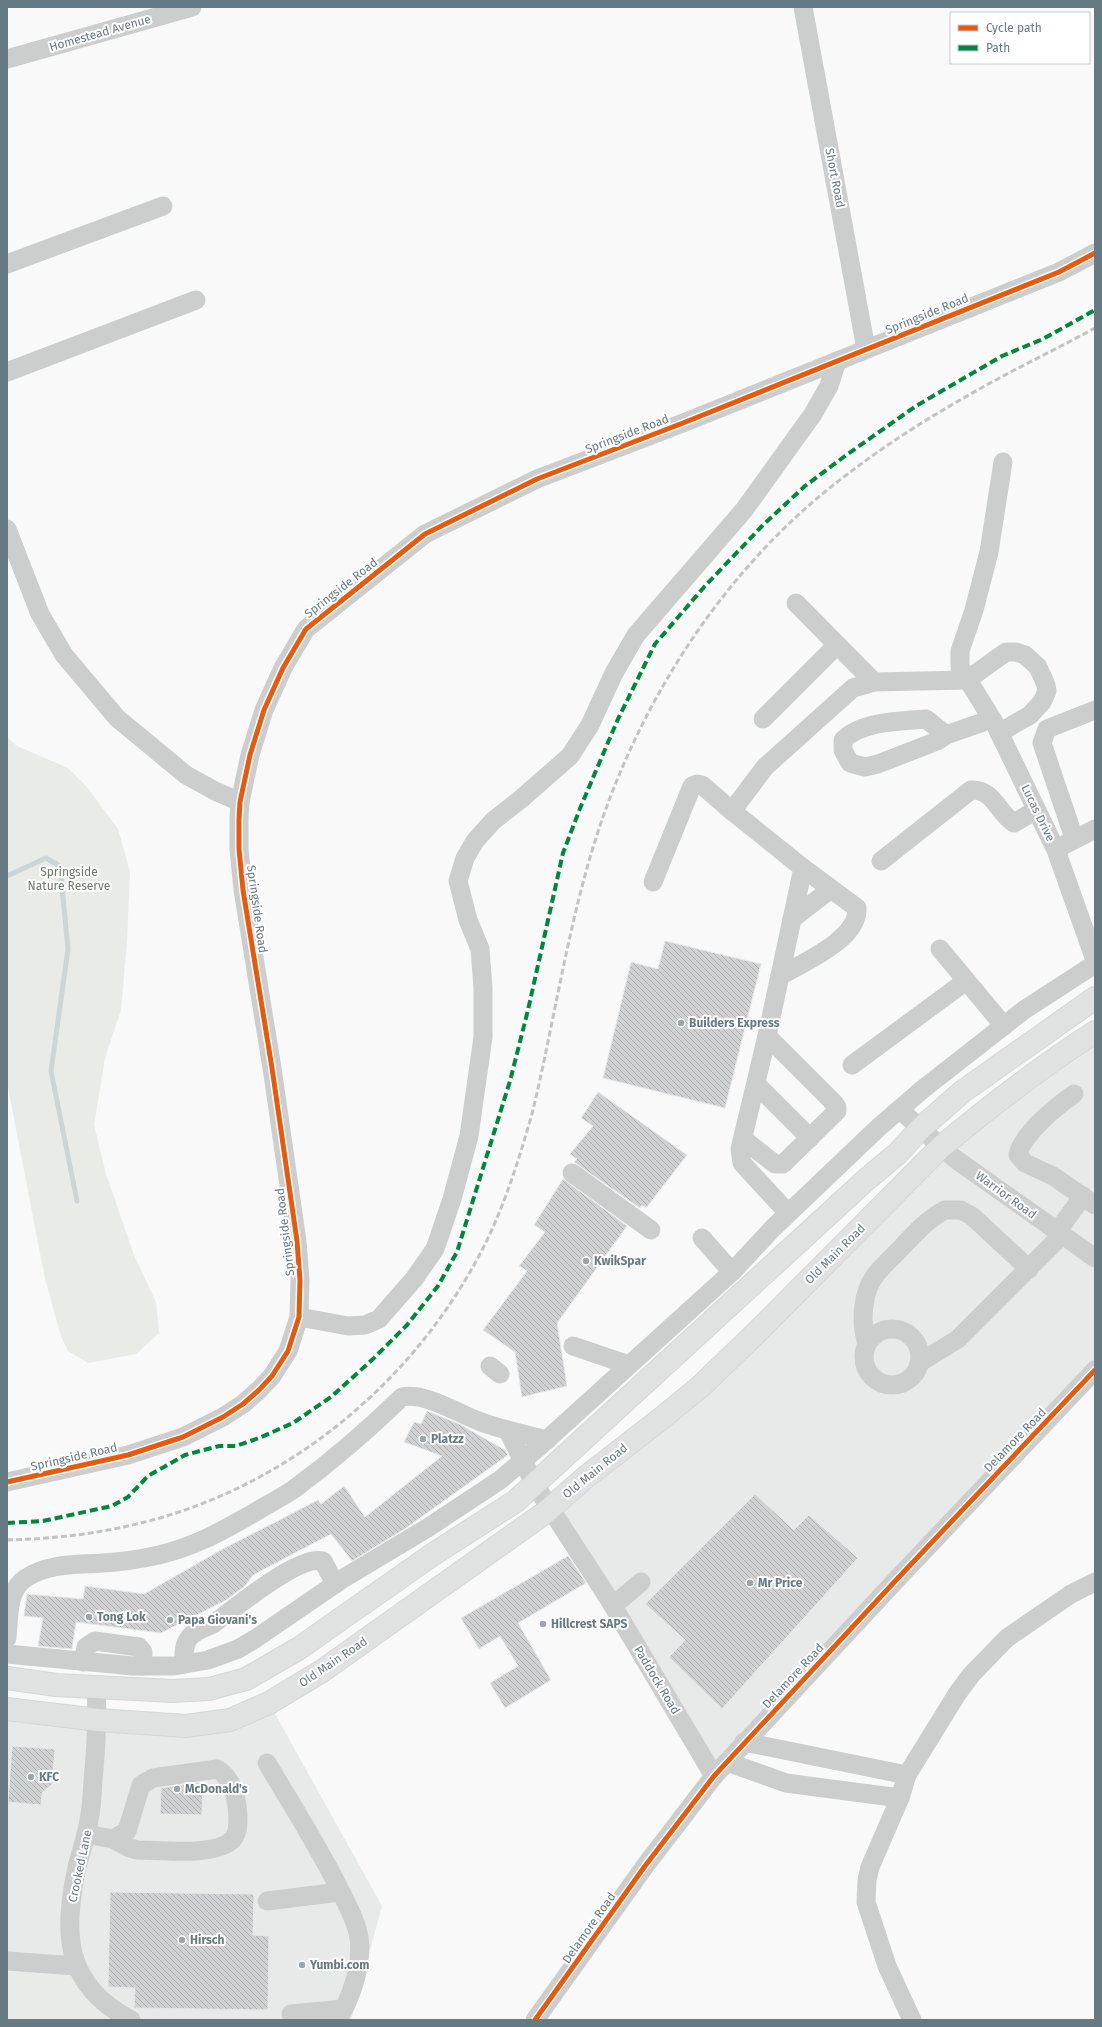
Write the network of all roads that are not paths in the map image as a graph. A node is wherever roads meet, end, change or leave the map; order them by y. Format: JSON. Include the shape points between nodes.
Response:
{"nodes":[{"id":1,"x":192,"y":7,"type":"edge"},
{"id":2,"x":803,"y":7,"type":"edge"},
{"id":3,"x":7,"y":59,"type":"edge"},
{"id":4,"x":163,"y":206,"type":"dead end"},
{"id":5,"x":1095,"y":253,"type":"edge"},
{"id":6,"x":7,"y":264,"type":"edge"},
{"id":7,"x":196,"y":300,"type":"dead end"},
{"id":8,"x":866,"y":349,"type":"junction"},
{"id":9,"x":836,"y":360,"type":"junction"},
{"id":10,"x":7,"y":372,"type":"edge"},
{"id":11,"x":1003,"y":462,"type":"dead end"},
{"id":12,"x":7,"y":530,"type":"edge"},
{"id":13,"x":796,"y":603,"type":"dead end"},
{"id":14,"x":837,"y":645,"type":"junction"},
{"id":15,"x":966,"y":677,"type":"junction"},
{"id":16,"x":874,"y":682,"type":"junction"},
{"id":17,"x":1095,"y":710,"type":"edge"},
{"id":18,"x":763,"y":719,"type":"dead end"},
{"id":19,"x":996,"y":726,"type":"junction"},
{"id":20,"x":946,"y":735,"type":"junction"},
{"id":21,"x":240,"y":802,"type":"junction"},
{"id":22,"x":1036,"y":810,"type":"junction"},
{"id":23,"x":732,"y":811,"type":"junction"},
{"id":24,"x":1095,"y":829,"type":"edge"},
{"id":25,"x":1074,"y":838,"type":"junction"},
{"id":26,"x":1056,"y":850,"type":"junction"},
{"id":27,"x":881,"y":861,"type":"dead end"},
{"id":28,"x":803,"y":868,"type":"junction"},
{"id":29,"x":653,"y":882,"type":"dead end"},
{"id":30,"x":831,"y":889,"type":"junction"},
{"id":31,"x":792,"y":919,"type":"junction"},
{"id":32,"x":940,"y":949,"type":"dead end"},
{"id":33,"x":1095,"y":960,"type":"edge"},
{"id":34,"x":1095,"y":964,"type":"edge"},
{"id":35,"x":780,"y":976,"type":"junction"},
{"id":36,"x":966,"y":981,"type":"junction"},
{"id":37,"x":1095,"y":998,"type":"edge"},
{"id":38,"x":1004,"y":1026,"type":"junction"},
{"id":39,"x":1095,"y":1032,"type":"edge"},
{"id":40,"x":767,"y":1036,"type":"junction"},
{"id":41,"x":852,"y":1065,"type":"dead end"},
{"id":42,"x":756,"y":1084,"type":"junction"},
{"id":43,"x":1074,"y":1094,"type":"dead end"},
{"id":44,"x":900,"y":1110,"type":"junction"},
{"id":45,"x":920,"y":1129,"type":"junction"},
{"id":46,"x":810,"y":1138,"type":"junction"},
{"id":47,"x":742,"y":1139,"type":"junction"},
{"id":48,"x":941,"y":1146,"type":"junction"},
{"id":49,"x":572,"y":1173,"type":"dead end"},
{"id":50,"x":1089,"y":1200,"type":"edge"},
{"id":51,"x":788,"y":1213,"type":"junction"},
{"id":52,"x":651,"y":1230,"type":"dead end"},
{"id":53,"x":1059,"y":1234,"type":"junction"},
{"id":54,"x":702,"y":1238,"type":"dead end"},
{"id":55,"x":1095,"y":1258,"type":"edge"},
{"id":56,"x":1028,"y":1268,"type":"junction"},
{"id":57,"x":732,"y":1272,"type":"junction"},
{"id":58,"x":299,"y":1317,"type":"junction"},
{"id":59,"x":868,"y":1343,"type":"junction"},
{"id":60,"x":573,"y":1346,"type":"dead end"},
{"id":61,"x":919,"y":1363,"type":"junction"},
{"id":62,"x":629,"y":1365,"type":"junction"},
{"id":63,"x":1095,"y":1370,"type":"edge"},
{"id":64,"x":508,"y":1431,"type":"junction"},
{"id":65,"x":547,"y":1440,"type":"junction"},
{"id":66,"x":523,"y":1461,"type":"junction"},
{"id":67,"x":7,"y":1482,"type":"edge"},
{"id":68,"x":535,"y":1485,"type":"junction"},
{"id":69,"x":550,"y":1508,"type":"junction"},
{"id":70,"x":640,"y":1582,"type":"dead end"},
{"id":71,"x":1095,"y":1582,"type":"edge"},
{"id":72,"x":335,"y":1584,"type":"junction"},
{"id":73,"x":613,"y":1606,"type":"junction"},
{"id":74,"x":7,"y":1638,"type":"edge"},
{"id":75,"x":7,"y":1654,"type":"edge"},
{"id":76,"x":184,"y":1664,"type":"junction"},
{"id":77,"x":7,"y":1678,"type":"edge"},
{"id":78,"x":96,"y":1686,"type":"junction"},
{"id":79,"x":7,"y":1709,"type":"edge"},
{"id":80,"x":98,"y":1720,"type":"junction"},
{"id":81,"x":744,"y":1742,"type":"junction"},
{"id":82,"x":264,"y":1768,"type":"dead end"},
{"id":83,"x":721,"y":1769,"type":"junction"},
{"id":84,"x":907,"y":1775,"type":"junction"},
{"id":85,"x":900,"y":1798,"type":"junction"},
{"id":86,"x":86,"y":1834,"type":"junction"},
{"id":87,"x":113,"y":1839,"type":"junction"},
{"id":88,"x":340,"y":1892,"type":"junction"},
{"id":89,"x":267,"y":1901,"type":"dead end"},
{"id":90,"x":7,"y":1961,"type":"edge"},
{"id":91,"x":76,"y":1966,"type":"junction"},
{"id":92,"x":97,"y":1997,"type":"junction"},
{"id":93,"x":291,"y":2014,"type":"dead end"},
{"id":94,"x":341,"y":2015,"type":"edge"},
{"id":95,"x":104,"y":2020,"type":"edge"},
{"id":96,"x":131,"y":2020,"type":"edge"},
{"id":97,"x":535,"y":2020,"type":"edge"},
{"id":98,"x":912,"y":2020,"type":"edge"}],
"edges":[{"from":1,"to":3,"type":"street","name":"Homestead Avenue"},
{"from":2,"to":8,"type":"street","name":"Short Road"},
{"from":4,"to":6,"type":"street"},
{"from":5,"to":8,"type":"street","name":"Springside Road","via":[[1059,272]]},
{"from":7,"to":10,"type":"street"},
{"from":8,"to":9,"type":"street","name":"Springside Road"},
{"from":9,"to":21,"type":"street","name":"Springside Road","via":[[537,479],[426,534],[306,629],[282,668],[264,710],[250,755]]},
{"from":9,"to":58,"type":"street","via":[[829,386],[813,414],[772,471],[712,549],[636,635],[614,673],[590,725],[570,756],[493,821],[475,841],[465,858],[458,881],[468,920],[480,949],[483,1037],[469,1136],[435,1249],[414,1279],[379,1319],[365,1325],[348,1326]]},
{"from":11,"to":15,"type":"street","via":[[989,552],[960,652],[960,667]]},
{"from":12,"to":21,"type":"street","via":[[40,614],[64,654],[117,718],[186,775]]},
{"from":13,"to":14,"type":"street"},
{"from":14,"to":16,"type":"street"},
{"from":14,"to":18,"type":"street"},
{"from":15,"to":16,"type":"street"},
{"from":15,"to":19,"type":"street","name":"Lucas Drive"},
{"from":15,"to":19,"type":"street","via":[[1008,652],[1025,655],[1042,673],[1047,691],[1042,702],[1030,715]]},
{"from":16,"to":23,"type":"street","via":[[853,688],[812,724],[765,767]]},
{"from":17,"to":25,"type":"street","via":[[1047,729],[1042,743]]},
{"from":19,"to":20,"type":"street"},
{"from":19,"to":22,"type":"street","name":"Lucas Drive"},
{"from":20,"to":20,"type":"street","via":[[926,719],[868,726],[849,734],[844,740],[843,750],[850,763],[865,767],[901,756]]},
{"from":21,"to":58,"type":"street","name":"Springside Road","via":[[239,849],[243,890],[296,1233],[300,1280]]},
{"from":22,"to":26,"type":"street","name":"Lucas Drive"},
{"from":22,"to":27,"type":"street","via":[[1014,823],[1006,818],[986,792],[972,790]]},
{"from":23,"to":28,"type":"street"},
{"from":23,"to":29,"type":"street","via":[[702,785],[692,786]]},
{"from":24,"to":25,"type":"street"},
{"from":25,"to":26,"type":"street"},
{"from":26,"to":33,"type":"street","name":"Lucas Drive"},
{"from":28,"to":30,"type":"street"},
{"from":28,"to":31,"type":"street"},
{"from":30,"to":31,"type":"street"},
{"from":30,"to":35,"type":"street","via":[[857,908],[853,926],[842,939]]},
{"from":31,"to":35,"type":"street"},
{"from":32,"to":36,"type":"street"},
{"from":34,"to":38,"type":"street"},
{"from":35,"to":40,"type":"street"},
{"from":36,"to":38,"type":"street"},
{"from":36,"to":41,"type":"street"},
{"from":37,"to":45,"type":"main road","via":[[962,1092]]},
{"from":38,"to":44,"type":"street"},
{"from":39,"to":48,"type":"main road","name":"Old Main Road","via":[[1063,1052]]},
{"from":40,"to":42,"type":"street"},
{"from":40,"to":46,"type":"street","via":[[837,1107],[833,1117]]},
{"from":42,"to":46,"type":"street"},
{"from":42,"to":47,"type":"street"},
{"from":43,"to":50,"type":"street","via":[[1050,1112],[1026,1140],[1018,1155],[1025,1163],[1053,1176]]},
{"from":44,"to":45,"type":"street","name":"Warrior Road"},
{"from":44,"to":51,"type":"street","via":[[847,1156]]},
{"from":45,"to":48,"type":"street","name":"Warrior Road"},
{"from":45,"to":68,"type":"main road","via":[[897,1154]]},
{"from":46,"to":47,"type":"street","via":[[783,1164],[775,1164]]},
{"from":47,"to":51,"type":"street","via":[[742,1163]]},
{"from":48,"to":53,"type":"street","name":"Warrior Road"},
{"from":48,"to":69,"type":"main road","name":"Old Main Road","via":[[701,1386]]},
{"from":49,"to":52,"type":"street"},
{"from":50,"to":53,"type":"street"},
{"from":51,"to":57,"type":"street"},
{"from":53,"to":55,"type":"street","name":"Warrior Road"},
{"from":53,"to":56,"type":"street"},
{"from":54,"to":57,"type":"street"},
{"from":56,"to":59,"type":"street","via":[[972,1216],[961,1210],[945,1210],[911,1238],[876,1274],[869,1288],[863,1321]]},
{"from":56,"to":61,"type":"street","via":[[958,1339]]},
{"from":57,"to":62,"type":"street"},
{"from":58,"to":67,"type":"street","name":"Springside Road","via":[[283,1360],[259,1390],[223,1417],[183,1437],[128,1455]]},
{"from":59,"to":61,"type":"street","via":[[872,1337],[886,1329],[902,1330],[915,1340]]},
{"from":59,"to":61,"type":"street","via":[[864,1359],[866,1366],[869,1374],[882,1383],[905,1382],[912,1377]]},
{"from":60,"to":62,"type":"street"},
{"from":62,"to":65,"type":"street"},
{"from":63,"to":81,"type":"street","name":"Delamore Road"},
{"from":64,"to":65,"type":"street"},
{"from":64,"to":66,"type":"street","name":"Paddock Road"},
{"from":64,"to":74,"type":"street","via":[[427,1400],[402,1397],[364,1433],[293,1490],[218,1534],[158,1555],[59,1566],[40,1570],[26,1578],[13,1593]]},
{"from":65,"to":66,"type":"street"},
{"from":66,"to":68,"type":"street","name":"Paddock Road"},
{"from":66,"to":72,"type":"street","via":[[500,1480],[436,1522]]},
{"from":68,"to":69,"type":"street","name":"Paddock Road"},
{"from":68,"to":78,"type":"main road","via":[[516,1501],[432,1555],[298,1649],[246,1679],[209,1689],[186,1691]]},
{"from":69,"to":73,"type":"street","name":"Paddock Road"},
{"from":69,"to":80,"type":"main road","name":"Old Main Road","via":[[322,1671],[269,1703],[230,1720],[186,1726]]},
{"from":70,"to":73,"type":"street"},
{"from":71,"to":84,"type":"street","via":[[1071,1594],[1007,1638],[957,1694]]},
{"from":72,"to":76,"type":"street","via":[[238,1649],[208,1660]]},
{"from":72,"to":76,"type":"street","via":[[323,1561],[313,1560],[300,1565],[192,1635],[184,1647]]},
{"from":73,"to":83,"type":"street","name":"Paddock Road"},
{"from":75,"to":76,"type":"street","via":[[142,1666]]},
{"from":77,"to":78,"type":"main road","via":[[56,1685]]},
{"from":78,"to":80,"type":"street","name":"Crooked Lane"},
{"from":79,"to":80,"type":"main road","name":"Old Main Road"},
{"from":80,"to":86,"type":"street","name":"Crooked Lane","via":[[90,1819]]},
{"from":81,"to":83,"type":"street","name":"Delamore Road"},
{"from":81,"to":84,"type":"street"},
{"from":82,"to":88,"type":"street","via":[[304,1824]]},
{"from":83,"to":85,"type":"street","via":[[786,1783]]},
{"from":83,"to":97,"type":"street","name":"Delamore Road","via":[[649,1860]]},
{"from":84,"to":85,"type":"street"},
{"from":85,"to":98,"type":"street","via":[[870,1867],[866,1880],[866,1902],[887,1966]]},
{"from":86,"to":87,"type":"street"},
{"from":86,"to":91,"type":"street","name":"Crooked Lane","via":[[77,1868],[70,1917],[71,1949]]},
{"from":87,"to":87,"type":"street","via":[[127,1831],[141,1785],[154,1778],[217,1769],[232,1786],[237,1804],[238,1827],[235,1838],[222,1846],[185,1851],[138,1850]]},
{"from":88,"to":89,"type":"street"},
{"from":88,"to":94,"type":"street","via":[[359,1938],[360,1958]]},
{"from":90,"to":91,"type":"street"},
{"from":91,"to":92,"type":"street","name":"Crooked Lane","via":[[84,1983]]},
{"from":92,"to":95,"type":"street"},
{"from":92,"to":96,"type":"street","name":"Crooked Lane"},
{"from":93,"to":94,"type":"street"}]}
